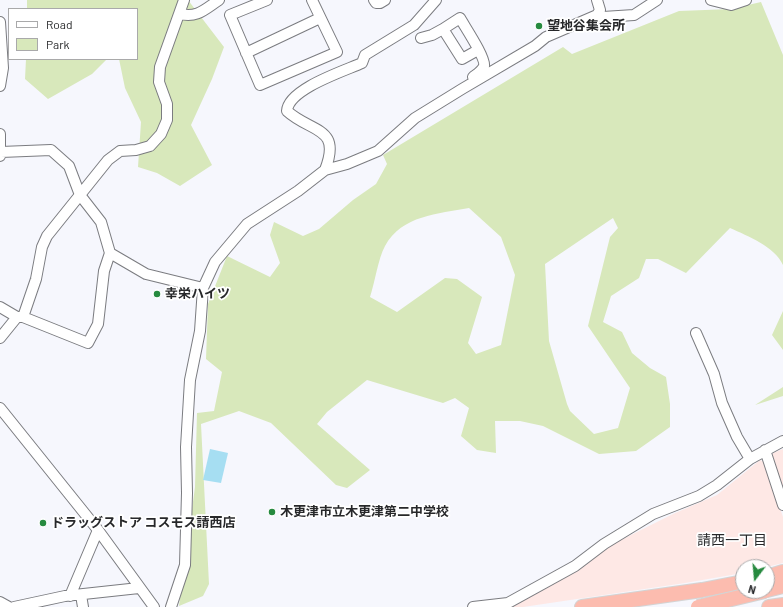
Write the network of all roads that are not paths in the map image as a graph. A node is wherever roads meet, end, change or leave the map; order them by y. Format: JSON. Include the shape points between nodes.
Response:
{"nodes":[{"id":1,"x":184,"y":0,"type":"edge"},
{"id":2,"x":219,"y":0,"type":"edge"},
{"id":3,"x":267,"y":0,"type":"edge"},
{"id":4,"x":312,"y":0,"type":"edge"},
{"id":5,"x":374,"y":0,"type":"edge"},
{"id":6,"x":385,"y":0,"type":"edge"},
{"id":7,"x":436,"y":0,"type":"edge"},
{"id":8,"x":597,"y":0,"type":"edge"},
{"id":9,"x":657,"y":0,"type":"edge"},
{"id":10,"x":711,"y":0,"type":"edge"},
{"id":11,"x":746,"y":0,"type":"edge"},
{"id":12,"x":180,"y":14,"type":"junction"},
{"id":13,"x":597,"y":15,"type":"junction"},
{"id":14,"x":320,"y":18,"type":"junction"},
{"id":15,"x":0,"y":22,"type":"edge"},
{"id":16,"x":443,"y":29,"type":"junction"},
{"id":17,"x":421,"y":38,"type":"dead end"},
{"id":18,"x":478,"y":50,"type":"junction"},
{"id":19,"x":246,"y":53,"type":"junction"},
{"id":20,"x":0,"y":86,"type":"edge"},
{"id":21,"x":462,"y":89,"type":"junction"},
{"id":22,"x":0,"y":134,"type":"edge"},
{"id":23,"x":1,"y":154,"type":"edge"},
{"id":24,"x":326,"y":170,"type":"junction"},
{"id":25,"x":80,"y":195,"type":"junction"},
{"id":26,"x":110,"y":253,"type":"junction"},
{"id":27,"x":203,"y":288,"type":"junction"},
{"id":28,"x":0,"y":308,"type":"edge"},
{"id":29,"x":20,"y":317,"type":"junction"},
{"id":30,"x":696,"y":333,"type":"dead end"},
{"id":31,"x":0,"y":338,"type":"edge"},
{"id":32,"x":1,"y":412,"type":"edge"},
{"id":33,"x":783,"y":441,"type":"edge"},
{"id":34,"x":765,"y":450,"type":"junction"},
{"id":35,"x":750,"y":459,"type":"junction"},
{"id":36,"x":783,"y":505,"type":"edge"},
{"id":37,"x":98,"y":530,"type":"junction"},
{"id":38,"x":783,"y":572,"type":"edge"},
{"id":39,"x":735,"y":584,"type":"edge"},
{"id":40,"x":775,"y":584,"type":"edge"},
{"id":41,"x":139,"y":588,"type":"junction"},
{"id":42,"x":81,"y":595,"type":"junction"},
{"id":43,"x":70,"y":596,"type":"junction"},
{"id":44,"x":735,"y":597,"type":"edge"},
{"id":45,"x":0,"y":602,"type":"edge"},
{"id":46,"x":783,"y":605,"type":"edge"},
{"id":47,"x":9,"y":607,"type":"edge"},
{"id":48,"x":14,"y":607,"type":"edge"},
{"id":49,"x":83,"y":607,"type":"edge"},
{"id":50,"x":154,"y":607,"type":"edge"},
{"id":51,"x":171,"y":607,"type":"edge"},
{"id":52,"x":473,"y":607,"type":"edge"},
{"id":53,"x":582,"y":607,"type":"edge"},
{"id":54,"x":698,"y":607,"type":"edge"},
{"id":55,"x":769,"y":607,"type":"edge"}],
"edges":[{"from":1,"to":12,"type":"street"},
{"from":2,"to":12,"type":"street","via":[[191,17]]},
{"from":3,"to":19,"type":"street","via":[[230,16]]},
{"from":4,"to":14,"type":"street"},
{"from":5,"to":6,"type":"street","via":[[380,3]]},
{"from":7,"to":24,"type":"street","via":[[414,25],[365,55],[362,63],[301,91],[288,105],[287,111],[297,120],[326,135],[331,155]]},
{"from":8,"to":13,"type":"street","via":[[600,10]]},
{"from":9,"to":13,"type":"street","via":[[634,15]]},
{"from":10,"to":11,"type":"street","via":[[731,6]]},
{"from":12,"to":25,"type":"street","via":[[160,67],[159,82],[167,104],[168,120],[161,134],[150,146],[120,151],[108,160]]},
{"from":13,"to":21,"type":"street","via":[[546,37]]},
{"from":14,"to":19,"type":"street"},
{"from":14,"to":19,"type":"street","via":[[337,52],[260,85]]},
{"from":15,"to":20,"type":"street","via":[[4,68]]},
{"from":16,"to":17,"type":"street"},
{"from":16,"to":18,"type":"street","via":[[462,59]]},
{"from":16,"to":18,"type":"street","via":[[460,18]]},
{"from":18,"to":21,"type":"street","via":[[484,67]]},
{"from":21,"to":24,"type":"street","via":[[415,118],[378,151]]},
{"from":22,"to":23,"type":"street"},
{"from":23,"to":25,"type":"street","via":[[51,150],[69,166]]},
{"from":24,"to":27,"type":"street","via":[[246,224],[215,262]]},
{"from":25,"to":26,"type":"street","via":[[101,222]]},
{"from":25,"to":29,"type":"street","via":[[47,236],[42,247],[36,279]]},
{"from":26,"to":27,"type":"street","via":[[146,274]]},
{"from":26,"to":29,"type":"street","via":[[104,271],[98,324],[88,343]]},
{"from":27,"to":51,"type":"street","via":[[200,331],[190,380],[186,447],[185,565]]},
{"from":28,"to":29,"type":"street"},
{"from":29,"to":31,"type":"street"},
{"from":30,"to":35,"type":"street","via":[[714,374],[725,410]]},
{"from":32,"to":37,"type":"street"},
{"from":33,"to":34,"type":"street"},
{"from":34,"to":35,"type":"street"},
{"from":34,"to":36,"type":"street"},
{"from":35,"to":52,"type":"street","via":[[711,489],[653,514],[604,544],[575,566],[508,603]]},
{"from":37,"to":41,"type":"street"},
{"from":37,"to":43,"type":"street"},
{"from":38,"to":40,"type":"highway"},
{"from":39,"to":53,"type":"highway"},
{"from":41,"to":42,"type":"street"},
{"from":41,"to":50,"type":"street"},
{"from":42,"to":43,"type":"street"},
{"from":42,"to":49,"type":"street"},
{"from":43,"to":48,"type":"street"},
{"from":44,"to":54,"type":"highway","bridge":true},
{"from":45,"to":47,"type":"street"},
{"from":46,"to":55,"type":"highway"}]}
